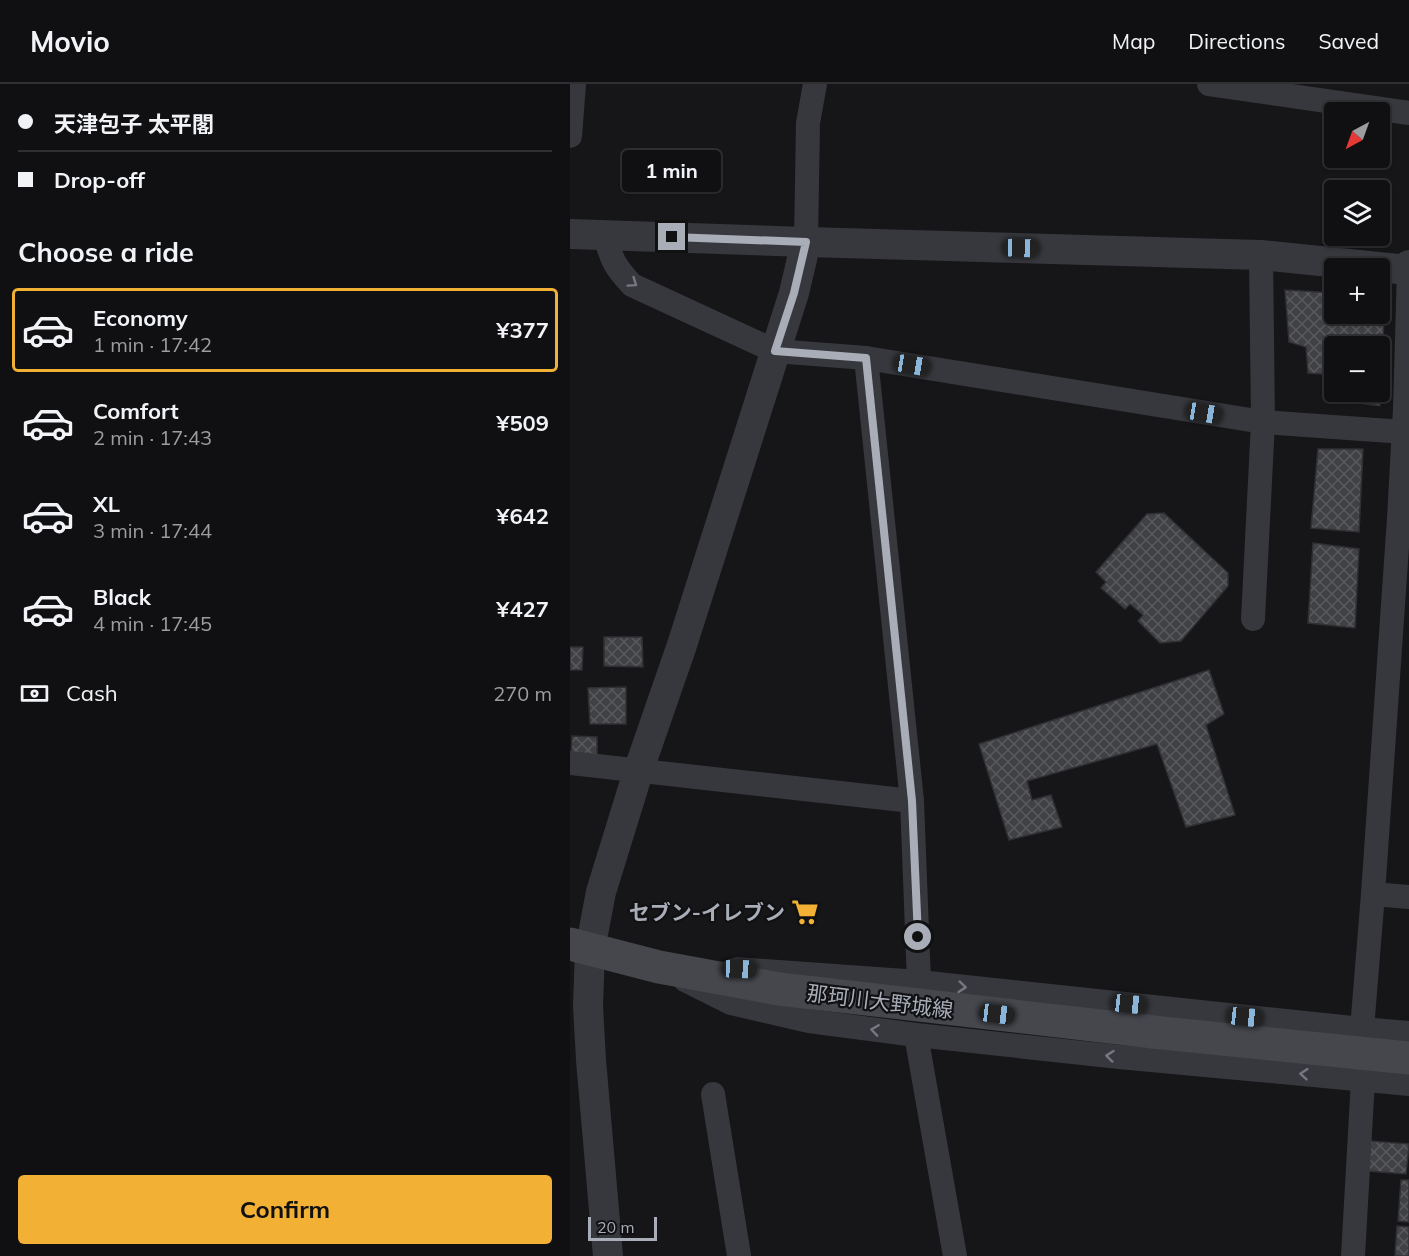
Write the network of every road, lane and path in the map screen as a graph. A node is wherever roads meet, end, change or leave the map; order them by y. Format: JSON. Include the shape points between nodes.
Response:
{"nodes":[{"id":1,"x":574,"y":84,"type":"edge"},
{"id":2,"x":815,"y":84,"type":"edge"},
{"id":3,"x":1209,"y":84,"type":"edge"},
{"id":4,"x":1409,"y":113,"type":"edge"},
{"id":5,"x":570,"y":136,"type":"edge"},
{"id":6,"x":570,"y":234,"type":"edge"},
{"id":7,"x":605,"y":235,"type":"junction"},
{"id":8,"x":806,"y":242,"type":"junction"},
{"id":9,"x":1261,"y":255,"type":"junction"},
{"id":10,"x":1409,"y":265,"type":"edge"},
{"id":11,"x":1409,"y":270,"type":"edge"},
{"id":12,"x":775,"y":351,"type":"junction"},
{"id":13,"x":866,"y":358,"type":"junction"},
{"id":14,"x":1263,"y":422,"type":"junction"},
{"id":15,"x":1404,"y":432,"type":"junction"},
{"id":16,"x":1253,"y":619,"type":"dead end"},
{"id":17,"x":570,"y":763,"type":"edge"},
{"id":18,"x":639,"y":770,"type":"junction"},
{"id":19,"x":912,"y":801,"type":"junction"},
{"id":20,"x":1373,"y":894,"type":"junction"},
{"id":21,"x":1409,"y":897,"type":"edge"},
{"id":22,"x":580,"y":947,"type":"edge"},
{"id":23,"x":659,"y":967,"type":"junction"},
{"id":24,"x":919,"y":982,"type":"junction"},
{"id":25,"x":1362,"y":1029,"type":"junction"},
{"id":26,"x":1409,"y":1033,"type":"edge"},
{"id":27,"x":916,"y":1035,"type":"junction"},
{"id":28,"x":1409,"y":1058,"type":"edge"},
{"id":29,"x":1363,"y":1080,"type":"junction"},
{"id":30,"x":1409,"y":1084,"type":"edge"},
{"id":31,"x":713,"y":1094,"type":"dead end"},
{"id":32,"x":608,"y":1256,"type":"edge"},
{"id":33,"x":739,"y":1256,"type":"edge"},
{"id":34,"x":955,"y":1256,"type":"edge"},
{"id":35,"x":1353,"y":1256,"type":"edge"}],
"edges":[{"from":1,"to":5,"type":"street"},
{"from":2,"to":8,"type":"street","via":[[808,123]]},
{"from":3,"to":4,"type":"street"},
{"from":6,"to":7,"type":"street"},
{"from":7,"to":8,"type":"street"},
{"from":7,"to":12,"type":"street","one_way":true,"via":[[614,263],[632,285]]},
{"from":8,"to":9,"type":"street"},
{"from":8,"to":12,"type":"street"},
{"from":9,"to":11,"type":"street"},
{"from":9,"to":14,"type":"street"},
{"from":10,"to":11,"type":"street"},
{"from":11,"to":15,"type":"street"},
{"from":12,"to":13,"type":"street"},
{"from":12,"to":18,"type":"street"},
{"from":13,"to":14,"type":"street"},
{"from":13,"to":19,"type":"street"},
{"from":14,"to":15,"type":"street"},
{"from":14,"to":16,"type":"street"},
{"from":15,"to":20,"type":"street"},
{"from":17,"to":18,"type":"street"},
{"from":18,"to":19,"type":"street"},
{"from":18,"to":22,"type":"street"},
{"from":19,"to":24,"type":"street"},
{"from":20,"to":21,"type":"street"},
{"from":20,"to":25,"type":"street"},
{"from":22,"to":23,"type":"main road","name":"那珂川大野城線"},
{"from":22,"to":32,"type":"street"},
{"from":23,"to":24,"type":"street","via":[[759,969]]},
{"from":27,"to":23,"type":"street","one_way":true,"via":[[809,1021],[731,1003]]},
{"from":23,"to":28,"type":"main road","name":"那珂川大野城線","bridge":true,"via":[[778,989]]},
{"from":24,"to":25,"type":"street","one_way":true},
{"from":25,"to":26,"type":"street"},
{"from":25,"to":29,"type":"street"},
{"from":29,"to":27,"type":"street","one_way":true},
{"from":27,"to":34,"type":"street"},
{"from":29,"to":30,"type":"street"},
{"from":29,"to":35,"type":"street"},
{"from":31,"to":33,"type":"street"}]}
